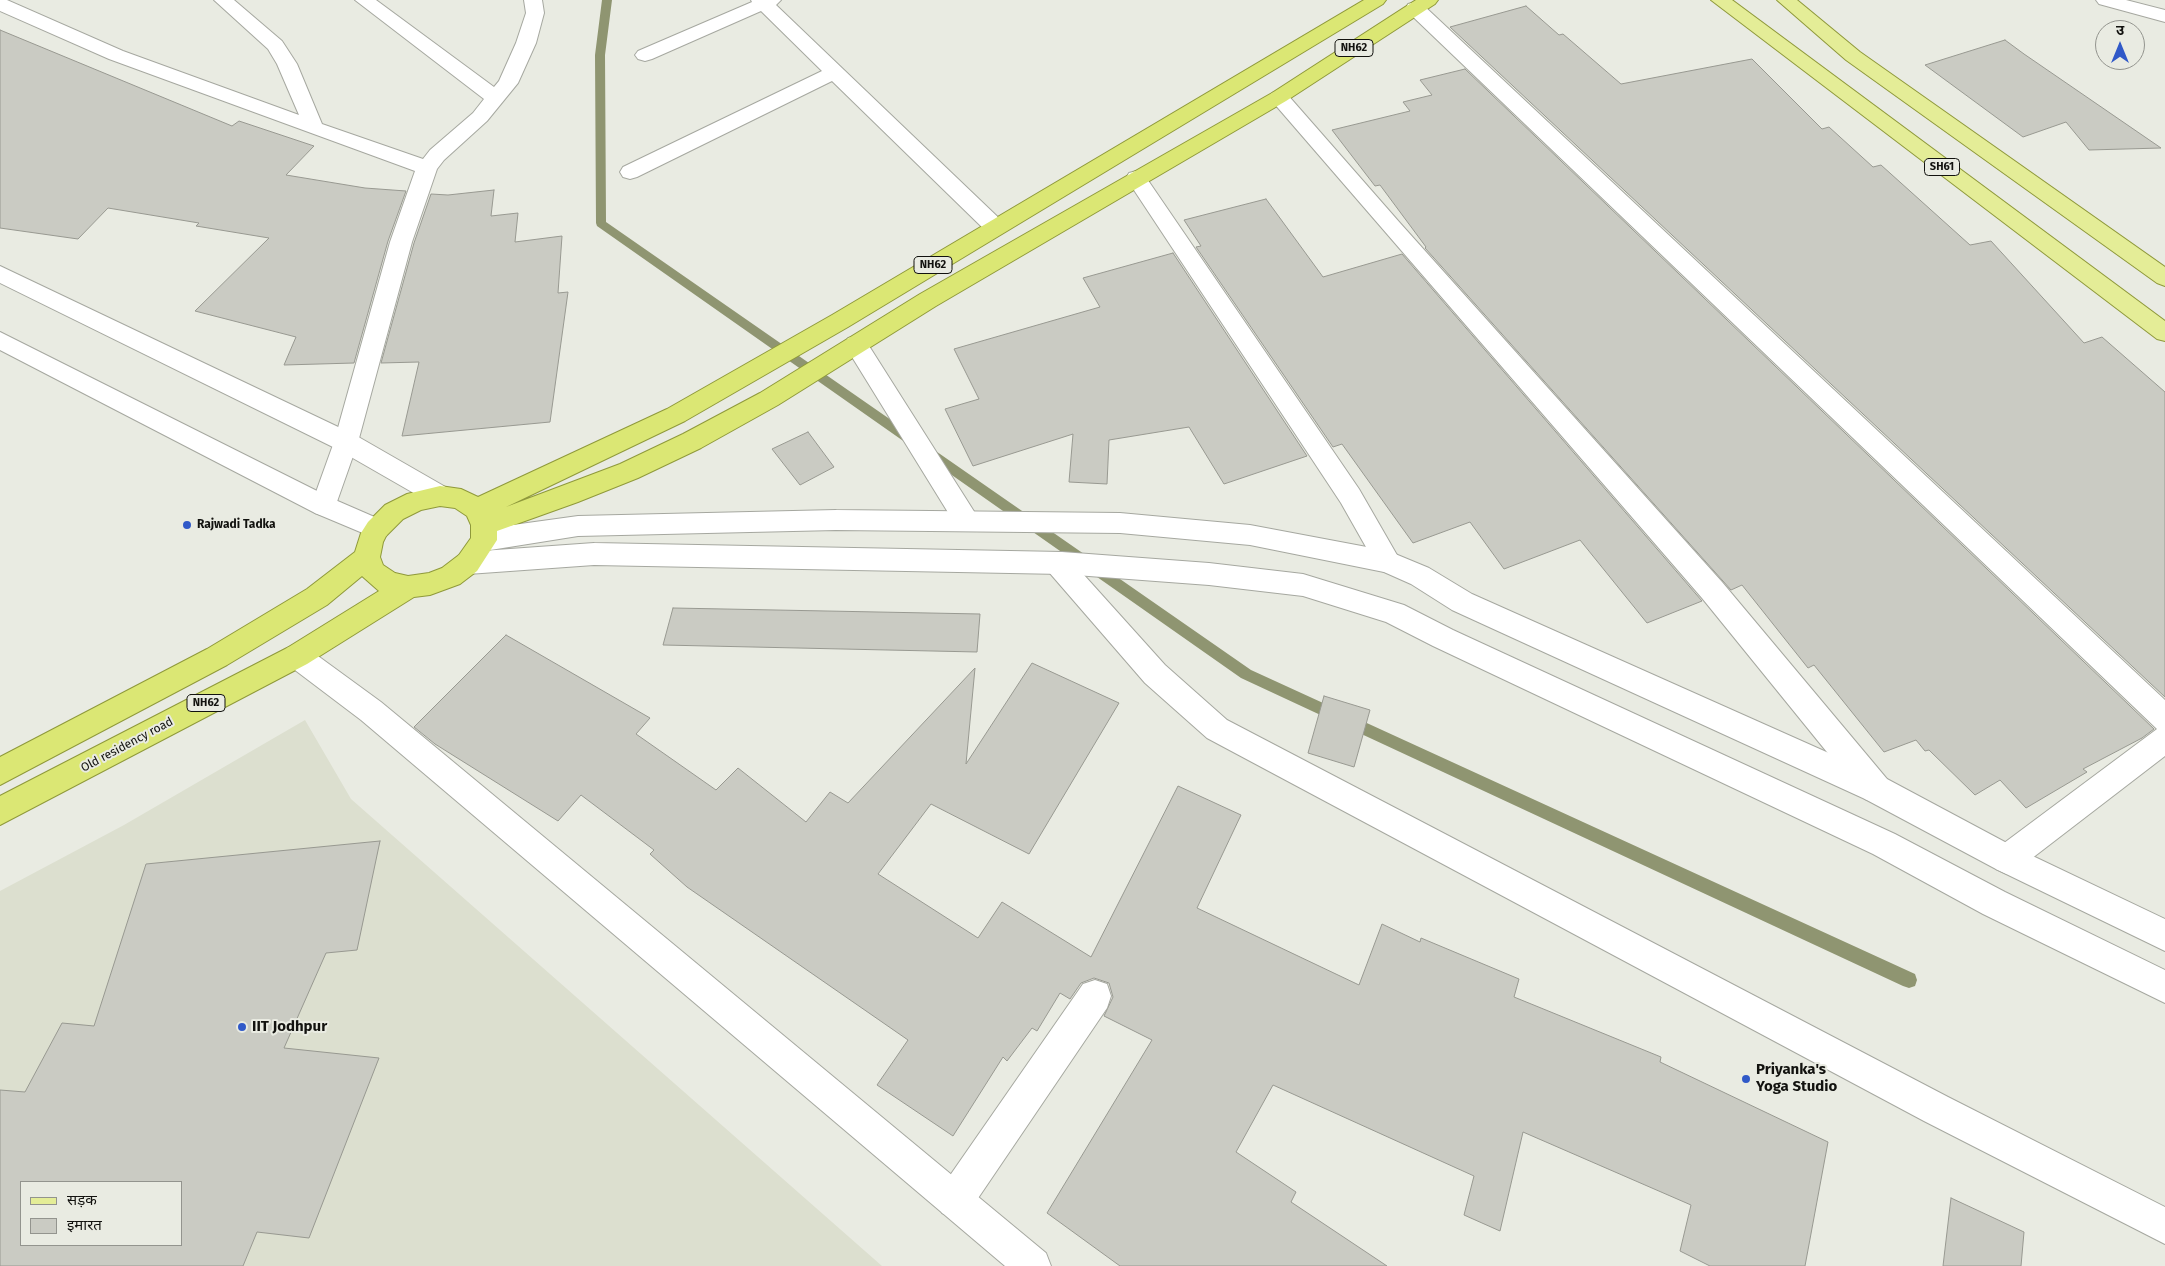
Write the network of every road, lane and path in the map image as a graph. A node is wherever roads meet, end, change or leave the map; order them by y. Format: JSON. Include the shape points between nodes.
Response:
{"nodes":[{"id":1,"x":364,"y":0,"type":"edge"},
{"id":2,"x":533,"y":0,"type":"edge"},
{"id":3,"x":1720,"y":0,"type":"edge"},
{"id":4,"x":1786,"y":0,"type":"edge"},
{"id":5,"x":2105,"y":0,"type":"edge"},
{"id":6,"x":765,"y":1,"type":"edge"},
{"id":7,"x":1372,"y":1,"type":"edge"},
{"id":8,"x":236,"y":3,"type":"edge"},
{"id":9,"x":0,"y":4,"type":"edge"},
{"id":10,"x":1422,"y":4,"type":"edge"},
{"id":11,"x":2165,"y":16,"type":"edge"},
{"id":12,"x":645,"y":55,"type":"dead end"},
{"id":13,"x":835,"y":72,"type":"junction"},
{"id":14,"x":1279,"y":97,"type":"junction"},
{"id":15,"x":496,"y":98,"type":"junction"},
{"id":16,"x":314,"y":128,"type":"junction"},
{"id":17,"x":432,"y":161,"type":"junction"},
{"id":18,"x":630,"y":172,"type":"dead end"},
{"id":19,"x":1136,"y":178,"type":"junction"},
{"id":20,"x":995,"y":227,"type":"junction"},
{"id":21,"x":0,"y":274,"type":"edge"},
{"id":22,"x":2165,"y":278,"type":"edge"},
{"id":23,"x":2165,"y":333,"type":"edge"},
{"id":24,"x":0,"y":340,"type":"edge"},
{"id":25,"x":856,"y":344,"type":"junction"},
{"id":26,"x":346,"y":442,"type":"junction"},
{"id":27,"x":440,"y":496,"type":"junction"},
{"id":28,"x":324,"y":506,"type":"junction"},
{"id":29,"x":966,"y":520,"type":"junction"},
{"id":30,"x":482,"y":525,"type":"junction"},
{"id":31,"x":376,"y":529,"type":"junction"},
{"id":32,"x":367,"y":557,"type":"junction"},
{"id":33,"x":1388,"y":562,"type":"junction"},
{"id":34,"x":468,"y":563,"type":"junction"},
{"id":35,"x":1060,"y":563,"type":"junction"},
{"id":36,"x":408,"y":587,"type":"junction"},
{"id":37,"x":297,"y":656,"type":"junction"},
{"id":38,"x":2165,"y":719,"type":"edge"},
{"id":39,"x":2165,"y":739,"type":"edge"},
{"id":40,"x":0,"y":772,"type":"edge"},
{"id":41,"x":1876,"y":789,"type":"junction"},
{"id":42,"x":0,"y":811,"type":"edge"},
{"id":43,"x":2007,"y":858,"type":"junction"},
{"id":44,"x":2165,"y":934,"type":"edge"},
{"id":45,"x":2165,"y":988,"type":"edge"},
{"id":46,"x":1095,"y":996,"type":"dead end"},
{"id":47,"x":955,"y":1200,"type":"junction"},
{"id":48,"x":2165,"y":1226,"type":"edge"},
{"id":49,"x":1033,"y":1266,"type":"edge"}],
"edges":[{"from":1,"to":15,"type":"street"},
{"from":2,"to":15,"type":"street","via":[[535,13],[526,43],[508,83]]},
{"from":3,"to":23,"type":"main road","number":"SH61"},
{"from":4,"to":22,"type":"main road","via":[[1853,56]]},
{"from":5,"to":11,"type":"street"},
{"from":6,"to":12,"type":"street"},
{"from":6,"to":13,"type":"street"},
{"from":7,"to":20,"type":"highway","number":"NH62","via":[[1239,84]]},
{"from":8,"to":16,"type":"street","via":[[275,45],[287,64]]},
{"from":9,"to":16,"type":"street","via":[[116,55]]},
{"from":10,"to":14,"type":"highway","number":"NH62"},
{"from":10,"to":38,"type":"street"},
{"from":13,"to":18,"type":"street"},
{"from":13,"to":20,"type":"street"},
{"from":14,"to":19,"type":"highway","number":"NH62"},
{"from":14,"to":41,"type":"street","via":[[1712,590]]},
{"from":15,"to":17,"type":"street"},
{"from":16,"to":17,"type":"street"},
{"from":17,"to":26,"type":"street","via":[[382,309]]},
{"from":19,"to":25,"type":"highway","number":"NH62"},
{"from":19,"to":33,"type":"street","via":[[1350,496]]},
{"from":20,"to":30,"type":"highway","number":"NH62","via":[[840,321]]},
{"from":21,"to":26,"type":"street"},
{"from":24,"to":28,"type":"street"},
{"from":25,"to":29,"type":"street"},
{"from":25,"to":30,"type":"highway","number":"NH62","via":[[769,399],[692,442],[621,475]]},
{"from":26,"to":27,"type":"street"},
{"from":26,"to":28,"type":"street"},
{"from":27,"to":30,"type":"highway","via":[[461,499]]},
{"from":27,"to":31,"type":"highway","via":[[416,501],[394,512]]},
{"from":28,"to":31,"type":"street"},
{"from":29,"to":30,"type":"street"},
{"from":29,"to":33,"type":"street","via":[[1120,523],[1250,535]]},
{"from":30,"to":34,"type":"highway","number":"NH62"},
{"from":31,"to":32,"type":"highway"},
{"from":32,"to":36,"type":"highway","number":"NH62","via":[[373,572],[388,583]]},
{"from":32,"to":40,"type":"highway","number":"NH62","via":[[317,597],[217,657]]},
{"from":33,"to":41,"type":"street","via":[[1420,576],[1462,602]]},
{"from":34,"to":35,"type":"street","via":[[594,554]]},
{"from":34,"to":36,"type":"highway","number":"NH62","via":[[451,576],[430,584]]},
{"from":35,"to":45,"type":"street","via":[[1303,585],[1394,613],[1884,844]]},
{"from":35,"to":48,"type":"street","via":[[1155,674],[1217,729],[1892,1086]]},
{"from":36,"to":37,"type":"highway","name":"Old residency road","number":"NH62"},
{"from":37,"to":42,"type":"highway","name":"Old residency road","number":"NH62"},
{"from":37,"to":47,"type":"street","via":[[370,711]]},
{"from":39,"to":43,"type":"street"},
{"from":41,"to":43,"type":"street"},
{"from":43,"to":44,"type":"street"},
{"from":46,"to":47,"type":"street"},
{"from":47,"to":49,"type":"street"}]}
